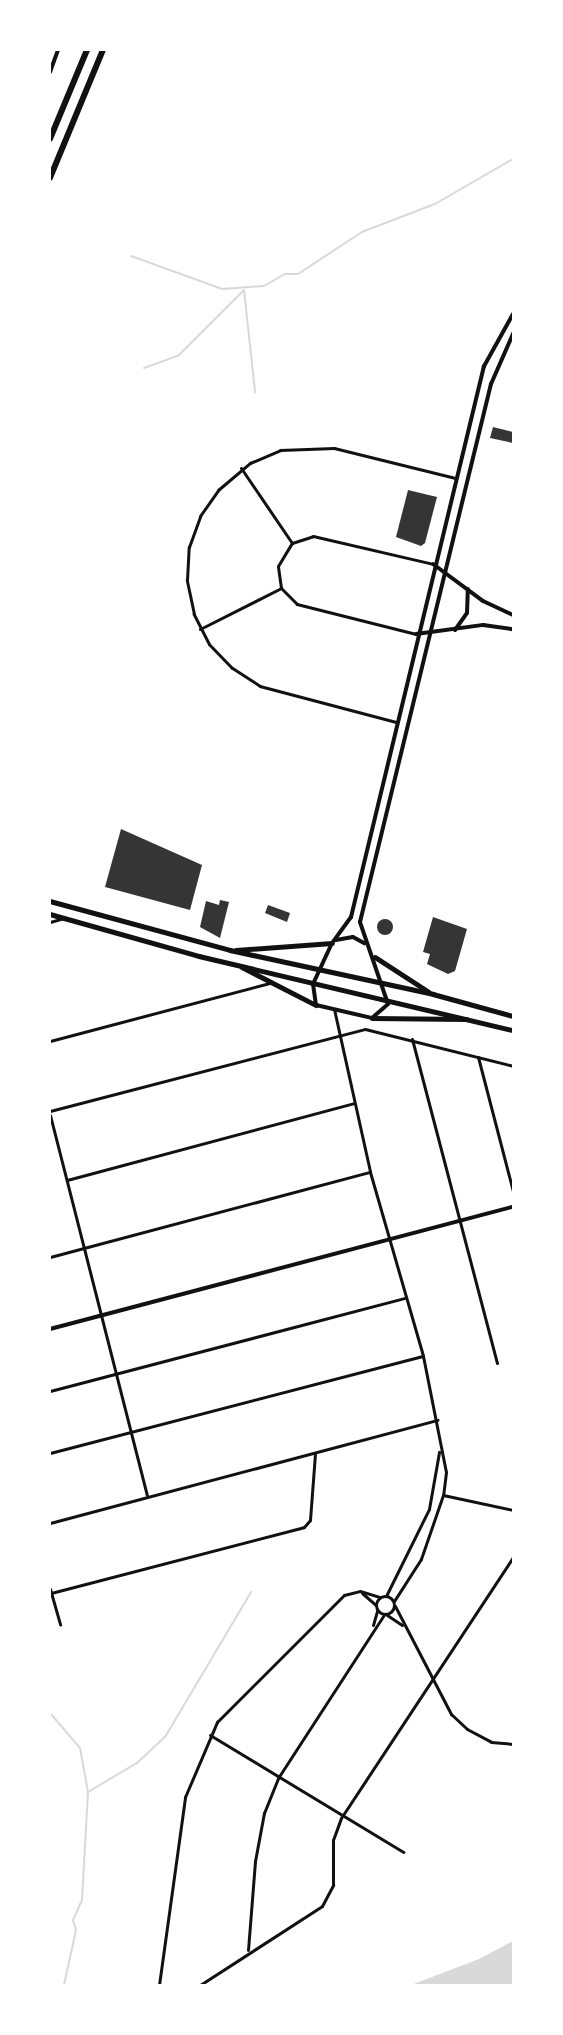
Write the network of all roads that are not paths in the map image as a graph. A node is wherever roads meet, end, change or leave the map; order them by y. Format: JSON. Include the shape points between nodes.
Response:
{"nodes":[{"id":1,"x":58,"y":50,"type":"edge"},
{"id":2,"x":86,"y":50,"type":"edge"},
{"id":3,"x":103,"y":50,"type":"edge"},
{"id":4,"x":50,"y":72,"type":"edge"},
{"id":5,"x":50,"y":139,"type":"edge"},
{"id":6,"x":50,"y":178,"type":"edge"},
{"id":7,"x":513,"y":314,"type":"edge"},
{"id":8,"x":513,"y":334,"type":"edge"},
{"id":9,"x":241,"y":468,"type":"junction"},
{"id":10,"x":455,"y":478,"type":"junction"},
{"id":11,"x":292,"y":543,"type":"junction"},
{"id":12,"x":433,"y":564,"type":"junction"},
{"id":13,"x":444,"y":572,"type":"junction"},
{"id":14,"x":282,"y":588,"type":"junction"},
{"id":15,"x":468,"y":588,"type":"junction"},
{"id":16,"x":513,"y":615,"type":"edge"},
{"id":17,"x":200,"y":629,"type":"junction"},
{"id":18,"x":513,"y":629,"type":"edge"},
{"id":19,"x":454,"y":632,"type":"junction"},
{"id":20,"x":416,"y":634,"type":"junction"},
{"id":21,"x":430,"y":635,"type":"junction"},
{"id":22,"x":396,"y":722,"type":"junction"},
{"id":23,"x":50,"y":901,"type":"edge"},
{"id":24,"x":50,"y":914,"type":"edge"},
{"id":25,"x":64,"y":918,"type":"junction"},
{"id":26,"x":50,"y":922,"type":"edge"},
{"id":27,"x":334,"y":942,"type":"junction"},
{"id":28,"x":364,"y":943,"type":"junction"},
{"id":29,"x":230,"y":950,"type":"junction"},
{"id":30,"x":375,"y":957,"type":"junction"},
{"id":31,"x":237,"y":964,"type":"junction"},
{"id":32,"x":320,"y":970,"type":"junction"},
{"id":33,"x":314,"y":981,"type":"junction"},
{"id":34,"x":270,"y":983,"type":"junction"},
{"id":35,"x":384,"y":984,"type":"junction"},
{"id":36,"x":433,"y":994,"type":"junction"},
{"id":37,"x":389,"y":998,"type":"junction"},
{"id":38,"x":316,"y":1004,"type":"junction"},
{"id":39,"x":334,"y":1009,"type":"junction"},
{"id":40,"x":513,"y":1016,"type":"edge"},
{"id":41,"x":372,"y":1018,"type":"junction"},
{"id":42,"x":476,"y":1019,"type":"junction"},
{"id":43,"x":513,"y":1030,"type":"edge"},
{"id":44,"x":336,"y":1035,"type":"junction"},
{"id":45,"x":412,"y":1039,"type":"junction"},
{"id":46,"x":50,"y":1041,"type":"edge"},
{"id":47,"x":478,"y":1057,"type":"junction"},
{"id":48,"x":513,"y":1066,"type":"edge"},
{"id":49,"x":354,"y":1104,"type":"junction"},
{"id":50,"x":50,"y":1113,"type":"edge"},
{"id":51,"x":370,"y":1172,"type":"junction"},
{"id":52,"x":67,"y":1180,"type":"junction"},
{"id":53,"x":513,"y":1191,"type":"edge"},
{"id":54,"x":513,"y":1207,"type":"edge"},
{"id":55,"x":459,"y":1223,"type":"junction"},
{"id":56,"x":391,"y":1239,"type":"junction"},
{"id":57,"x":84,"y":1248,"type":"junction"},
{"id":58,"x":50,"y":1257,"type":"edge"},
{"id":59,"x":405,"y":1298,"type":"junction"},
{"id":60,"x":102,"y":1316,"type":"junction"},
{"id":61,"x":50,"y":1329,"type":"edge"},
{"id":62,"x":423,"y":1356,"type":"junction"},
{"id":63,"x":497,"y":1363,"type":"dead end"},
{"id":64,"x":117,"y":1374,"type":"junction"},
{"id":65,"x":50,"y":1391,"type":"edge"},
{"id":66,"x":438,"y":1420,"type":"junction"},
{"id":67,"x":132,"y":1432,"type":"junction"},
{"id":68,"x":440,"y":1452,"type":"junction"},
{"id":69,"x":50,"y":1453,"type":"edge"},
{"id":70,"x":315,"y":1453,"type":"junction"},
{"id":71,"x":147,"y":1495,"type":"junction"},
{"id":72,"x":443,"y":1495,"type":"junction"},
{"id":73,"x":513,"y":1510,"type":"edge"},
{"id":74,"x":50,"y":1523,"type":"edge"},
{"id":75,"x":513,"y":1557,"type":"edge"},
{"id":76,"x":50,"y":1591,"type":"edge"},
{"id":77,"x":360,"y":1591,"type":"junction"},
{"id":78,"x":386,"y":1596,"type":"junction"},
{"id":79,"x":380,"y":1597,"type":"junction"},
{"id":80,"x":394,"y":1601,"type":"junction"},
{"id":81,"x":376,"y":1605,"type":"junction"},
{"id":82,"x":395,"y":1606,"type":"junction"},
{"id":83,"x":378,"y":1611,"type":"junction"},
{"id":84,"x":385,"y":1615,"type":"junction"},
{"id":85,"x":60,"y":1626,"type":"dead end"},
{"id":86,"x":372,"y":1628,"type":"junction"},
{"id":87,"x":404,"y":1628,"type":"junction"},
{"id":88,"x":431,"y":1679,"type":"junction"},
{"id":89,"x":210,"y":1735,"type":"junction"},
{"id":90,"x":513,"y":1744,"type":"edge"},
{"id":91,"x":278,"y":1778,"type":"junction"},
{"id":92,"x":340,"y":1818,"type":"junction"},
{"id":93,"x":403,"y":1852,"type":"dead end"},
{"id":94,"x":248,"y":1951,"type":"junction"},
{"id":95,"x":159,"y":1985,"type":"edge"},
{"id":96,"x":200,"y":1985,"type":"edge"}],
"edges":[{"from":1,"to":4,"type":"street"},
{"from":2,"to":5,"type":"highway"},
{"from":3,"to":6,"type":"highway"},
{"from":7,"to":10,"type":"street","via":[[484,366]]},
{"from":8,"to":13,"type":"street","via":[[491,384]]},
{"from":9,"to":10,"type":"street","via":[[280,450],[317,446]]},
{"from":9,"to":11,"type":"street"},
{"from":9,"to":17,"type":"street","via":[[211,498],[192,536],[187,580]]},
{"from":10,"to":12,"type":"street"},
{"from":11,"to":12,"type":"street","via":[[318,536]]},
{"from":11,"to":14,"type":"street","via":[[278,566]]},
{"from":12,"to":13,"type":"street"},
{"from":12,"to":20,"type":"street"},
{"from":13,"to":15,"type":"street"},
{"from":13,"to":21,"type":"street"},
{"from":14,"to":17,"type":"street"},
{"from":14,"to":20,"type":"street","via":[[302,606]]},
{"from":15,"to":16,"type":"street"},
{"from":15,"to":19,"type":"street","via":[[467,613]]},
{"from":17,"to":22,"type":"street","via":[[223,661],[260,686]]},
{"from":18,"to":19,"type":"street","via":[[483,625]]},
{"from":19,"to":21,"type":"street"},
{"from":20,"to":21,"type":"street"},
{"from":20,"to":22,"type":"street"},
{"from":21,"to":28,"type":"street","via":[[360,922]]},
{"from":22,"to":27,"type":"street","via":[[352,917]]},
{"from":23,"to":29,"type":"main road"},
{"from":24,"to":25,"type":"main road"},
{"from":25,"to":26,"type":"street"},
{"from":25,"to":31,"type":"main road"},
{"from":27,"to":28,"type":"street","via":[[352,936]]},
{"from":27,"to":29,"type":"main road"},
{"from":27,"to":32,"type":"street"},
{"from":28,"to":30,"type":"street"},
{"from":29,"to":32,"type":"main road"},
{"from":30,"to":35,"type":"street"},
{"from":30,"to":36,"type":"main road"},
{"from":31,"to":33,"type":"main road"},
{"from":31,"to":34,"type":"main road"},
{"from":32,"to":33,"type":"street"},
{"from":32,"to":35,"type":"main road"},
{"from":33,"to":37,"type":"main road"},
{"from":33,"to":38,"type":"street"},
{"from":34,"to":38,"type":"main road"},
{"from":34,"to":46,"type":"street"},
{"from":35,"to":36,"type":"main road"},
{"from":35,"to":37,"type":"street"},
{"from":36,"to":40,"type":"main road"},
{"from":37,"to":41,"type":"street","via":[[384,1009]]},
{"from":37,"to":42,"type":"main road"},
{"from":38,"to":39,"type":"street"},
{"from":39,"to":41,"type":"street"},
{"from":39,"to":44,"type":"street"},
{"from":41,"to":42,"type":"main road"},
{"from":42,"to":43,"type":"main road"},
{"from":44,"to":45,"type":"street","via":[[372,1029]]},
{"from":44,"to":49,"type":"street"},
{"from":44,"to":50,"type":"street"},
{"from":45,"to":47,"type":"street"},
{"from":45,"to":55,"type":"street"},
{"from":47,"to":48,"type":"street"},
{"from":47,"to":53,"type":"street"},
{"from":49,"to":51,"type":"street"},
{"from":49,"to":52,"type":"street"},
{"from":50,"to":52,"type":"street"},
{"from":51,"to":56,"type":"street"},
{"from":51,"to":57,"type":"street"},
{"from":52,"to":57,"type":"street"},
{"from":54,"to":55,"type":"street"},
{"from":55,"to":56,"type":"street"},
{"from":55,"to":63,"type":"street"},
{"from":56,"to":59,"type":"street"},
{"from":56,"to":60,"type":"street"},
{"from":57,"to":58,"type":"street"},
{"from":57,"to":60,"type":"street"},
{"from":59,"to":62,"type":"street"},
{"from":59,"to":64,"type":"street"},
{"from":60,"to":61,"type":"street"},
{"from":60,"to":64,"type":"street"},
{"from":62,"to":66,"type":"street"},
{"from":62,"to":67,"type":"street"},
{"from":64,"to":65,"type":"street"},
{"from":64,"to":67,"type":"street"},
{"from":66,"to":68,"type":"street"},
{"from":66,"to":70,"type":"street"},
{"from":67,"to":69,"type":"street"},
{"from":67,"to":71,"type":"street"},
{"from":68,"to":72,"type":"street","via":[[446,1472]]},
{"from":68,"to":78,"type":"street","via":[[428,1509],[411,1552]]},
{"from":70,"to":71,"type":"street"},
{"from":70,"to":76,"type":"street","via":[[310,1520],[304,1527]]},
{"from":71,"to":74,"type":"street"},
{"from":72,"to":73,"type":"street"},
{"from":72,"to":80,"type":"street","via":[[421,1559]]},
{"from":75,"to":88,"type":"street"},
{"from":76,"to":85,"type":"street"},
{"from":77,"to":79,"type":"street"},
{"from":77,"to":81,"type":"street"},
{"from":77,"to":89,"type":"street","via":[[344,1595],[234,1702]]},
{"from":78,"to":79,"type":"street"},
{"from":78,"to":80,"type":"street"},
{"from":79,"to":81,"type":"street"},
{"from":80,"to":82,"type":"street"},
{"from":81,"to":83,"type":"street"},
{"from":82,"to":84,"type":"street"},
{"from":82,"to":87,"type":"street"},
{"from":83,"to":84,"type":"street"},
{"from":83,"to":86,"type":"street"},
{"from":84,"to":86,"type":"street"},
{"from":84,"to":87,"type":"street"},
{"from":86,"to":91,"type":"street"},
{"from":87,"to":88,"type":"street"},
{"from":88,"to":90,"type":"street","via":[[451,1714],[467,1729],[491,1742]]},
{"from":88,"to":92,"type":"street"},
{"from":89,"to":91,"type":"street"},
{"from":89,"to":95,"type":"street","via":[[185,1797],[176,1838]]},
{"from":91,"to":92,"type":"street"},
{"from":91,"to":94,"type":"street","via":[[264,1813],[255,1861]]},
{"from":92,"to":93,"type":"street"},
{"from":92,"to":94,"type":"street","via":[[333,1840],[333,1885],[322,1906]]},
{"from":94,"to":96,"type":"street"}]}
